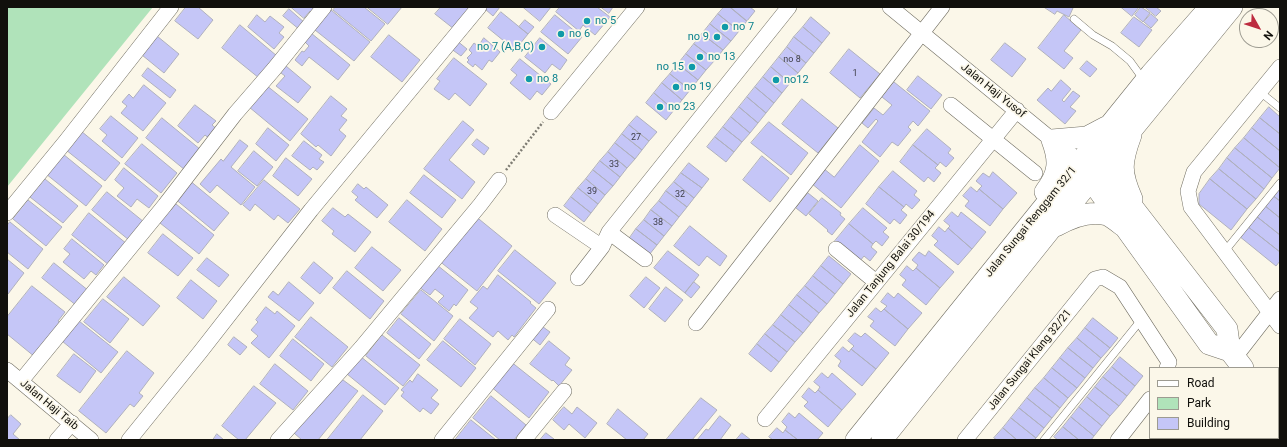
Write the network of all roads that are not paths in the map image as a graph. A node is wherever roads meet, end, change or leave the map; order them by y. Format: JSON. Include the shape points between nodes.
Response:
{"nodes":[{"id":1,"x":170,"y":7,"type":"edge"},
{"id":2,"x":324,"y":7,"type":"edge"},
{"id":3,"x":479,"y":7,"type":"edge"},
{"id":4,"x":637,"y":7,"type":"edge"},
{"id":5,"x":789,"y":7,"type":"edge"},
{"id":6,"x":890,"y":7,"type":"edge"},
{"id":7,"x":942,"y":7,"type":"edge"},
{"id":8,"x":1210,"y":7,"type":"edge"},
{"id":9,"x":1232,"y":7,"type":"edge"},
{"id":10,"x":1074,"y":19,"type":"dead end"},
{"id":11,"x":922,"y":33,"type":"junction"},
{"id":12,"x":1280,"y":67,"type":"edge"},
{"id":13,"x":1145,"y":81,"type":"junction"},
{"id":14,"x":1260,"y":92,"type":"junction"},
{"id":15,"x":951,"y":105,"type":"dead end"},
{"id":16,"x":1280,"y":108,"type":"edge"},
{"id":17,"x":1017,"y":110,"type":"junction"},
{"id":18,"x":551,"y":112,"type":"road end"},
{"id":19,"x":1135,"y":125,"type":"junction"},
{"id":20,"x":1108,"y":126,"type":"junction"},
{"id":21,"x":994,"y":139,"type":"junction"},
{"id":22,"x":1052,"y":140,"type":"junction"},
{"id":23,"x":1088,"y":168,"type":"junction"},
{"id":24,"x":1035,"y":172,"type":"dead end"},
{"id":25,"x":499,"y":180,"type":"road end"},
{"id":26,"x":1280,"y":183,"type":"edge"},
{"id":27,"x":7,"y":213,"type":"edge"},
{"id":28,"x":555,"y":215,"type":"dead end"},
{"id":29,"x":1132,"y":220,"type":"junction"},
{"id":30,"x":1050,"y":230,"type":"junction"},
{"id":31,"x":609,"y":232,"type":"junction"},
{"id":32,"x":602,"y":247,"type":"junction"},
{"id":33,"x":836,"y":249,"type":"dead end"},
{"id":34,"x":1225,"y":251,"type":"junction"},
{"id":35,"x":645,"y":259,"type":"dead end"},
{"id":36,"x":578,"y":278,"type":"dead end"},
{"id":37,"x":876,"y":282,"type":"junction"},
{"id":38,"x":1280,"y":299,"type":"edge"},
{"id":39,"x":962,"y":308,"type":"junction"},
{"id":40,"x":548,"y":309,"type":"dead end"},
{"id":41,"x":1270,"y":312,"type":"junction"},
{"id":42,"x":1141,"y":320,"type":"junction"},
{"id":43,"x":696,"y":323,"type":"dead end"},
{"id":44,"x":1280,"y":326,"type":"edge"},
{"id":45,"x":1236,"y":359,"type":"edge"},
{"id":46,"x":1167,"y":367,"type":"edge"},
{"id":47,"x":7,"y":370,"type":"edge"},
{"id":48,"x":21,"y":381,"type":"junction"},
{"id":49,"x":564,"y":391,"type":"dead end"},
{"id":50,"x":1149,"y":400,"type":"edge"},
{"id":51,"x":765,"y":419,"type":"dead end"},
{"id":52,"x":72,"y":423,"type":"junction"},
{"id":53,"x":57,"y":440,"type":"edge"},
{"id":54,"x":91,"y":440,"type":"edge"},
{"id":55,"x":129,"y":440,"type":"edge"},
{"id":56,"x":278,"y":440,"type":"edge"},
{"id":57,"x":442,"y":440,"type":"edge"},
{"id":58,"x":524,"y":440,"type":"edge"},
{"id":59,"x":856,"y":440,"type":"edge"},
{"id":60,"x":882,"y":440,"type":"edge"},
{"id":61,"x":965,"y":440,"type":"edge"},
{"id":62,"x":1044,"y":440,"type":"edge"},
{"id":63,"x":1118,"y":440,"type":"edge"}],
"edges":[{"from":1,"to":27,"type":"street"},
{"from":2,"to":48,"type":"street"},
{"from":3,"to":55,"type":"street","via":[[311,210],[202,351]]},
{"from":4,"to":18,"type":"street"},
{"from":5,"to":31,"type":"street"},
{"from":6,"to":11,"type":"street","name":"Jalan Haji Yusof"},
{"from":7,"to":11,"type":"street"},
{"from":8,"to":13,"type":"main road","name":"Jalan Sungai Renggam 32/1"},
{"from":9,"to":19,"type":"main road","name":"Jalan Sungai Renggam 32/1"},
{"from":10,"to":13,"type":"lane","via":[[1093,35],[1112,46],[1130,62]]},
{"from":11,"to":17,"type":"street","name":"Jalan Haji Yusof"},
{"from":11,"to":43,"type":"street"},
{"from":12,"to":14,"type":"street"},
{"from":13,"to":20,"type":"main road","name":"Jalan Sungai Renggam 32/1"},
{"from":14,"to":16,"type":"lane"},
{"from":14,"to":34,"type":"street","via":[[1194,172],[1188,191],[1191,207]]},
{"from":15,"to":21,"type":"street"},
{"from":17,"to":21,"type":"street","name":"Jalan Tanjung Balai 30/194"},
{"from":17,"to":22,"type":"street","name":"Jalan Haji Yusof"},
{"from":19,"to":23,"type":"main road","name":"Jalan Sungai Renggam 32/1"},
{"from":19,"to":29,"type":"main road","via":[[1124,154],[1123,174]]},
{"from":20,"to":22,"type":"main road","via":[[1087,137]]},
{"from":20,"to":23,"type":"main road","name":"Jalan Sungai Renggam 32/1"},
{"from":21,"to":24,"type":"street"},
{"from":21,"to":37,"type":"street","name":"Jalan Tanjung Balai 30/194"},
{"from":22,"to":23,"type":"street","name":"Jalan Haji Yusof"},
{"from":22,"to":39,"type":"main road","via":[[1058,167],[1051,184],[967,288]]},
{"from":23,"to":29,"type":"main road","name":"Jalan Sungai Renggam 32/1","via":[[1108,178],[1117,186]]},
{"from":23,"to":30,"type":"main road","name":"Jalan Sungai Renggam 32/1"},
{"from":23,"to":39,"type":"main road","name":"Jalan Sungai Renggam 32/1"},
{"from":25,"to":56,"type":"street","via":[[361,348]]},
{"from":26,"to":34,"type":"lane"},
{"from":28,"to":32,"type":"street"},
{"from":29,"to":30,"type":"main road","via":[[1107,215],[1081,215],[1066,220]]},
{"from":29,"to":45,"type":"main road","name":"Jalan Sungai Renggam 32/1","via":[[1209,344]]},
{"from":30,"to":60,"type":"main road","name":"Jalan Sungai Renggam 32/1"},
{"from":31,"to":32,"type":"street"},
{"from":31,"to":35,"type":"street"},
{"from":32,"to":36,"type":"street"},
{"from":33,"to":37,"type":"street"},
{"from":34,"to":41,"type":"street"},
{"from":37,"to":51,"type":"street","name":"Jalan Tanjung Balai 30/194"},
{"from":38,"to":41,"type":"street"},
{"from":39,"to":59,"type":"main road","name":"Jalan Sungai Renggam 32/1"},
{"from":40,"to":57,"type":"street"},
{"from":41,"to":44,"type":"street"},
{"from":41,"to":45,"type":"street"},
{"from":42,"to":46,"type":"street","via":[[1169,362]]},
{"from":42,"to":61,"type":"street","name":"Jalan Sungai Klang 32/21","via":[[1120,287],[1103,277],[1095,279]]},
{"from":42,"to":62,"type":"lane"},
{"from":47,"to":48,"type":"street","name":"Jalan Haji Taib"},
{"from":48,"to":52,"type":"street","name":"Jalan Haji Taib"},
{"from":49,"to":58,"type":"street"},
{"from":50,"to":63,"type":"street"},
{"from":52,"to":53,"type":"street"},
{"from":52,"to":54,"type":"street","name":"Jalan Haji Taib"}]}
